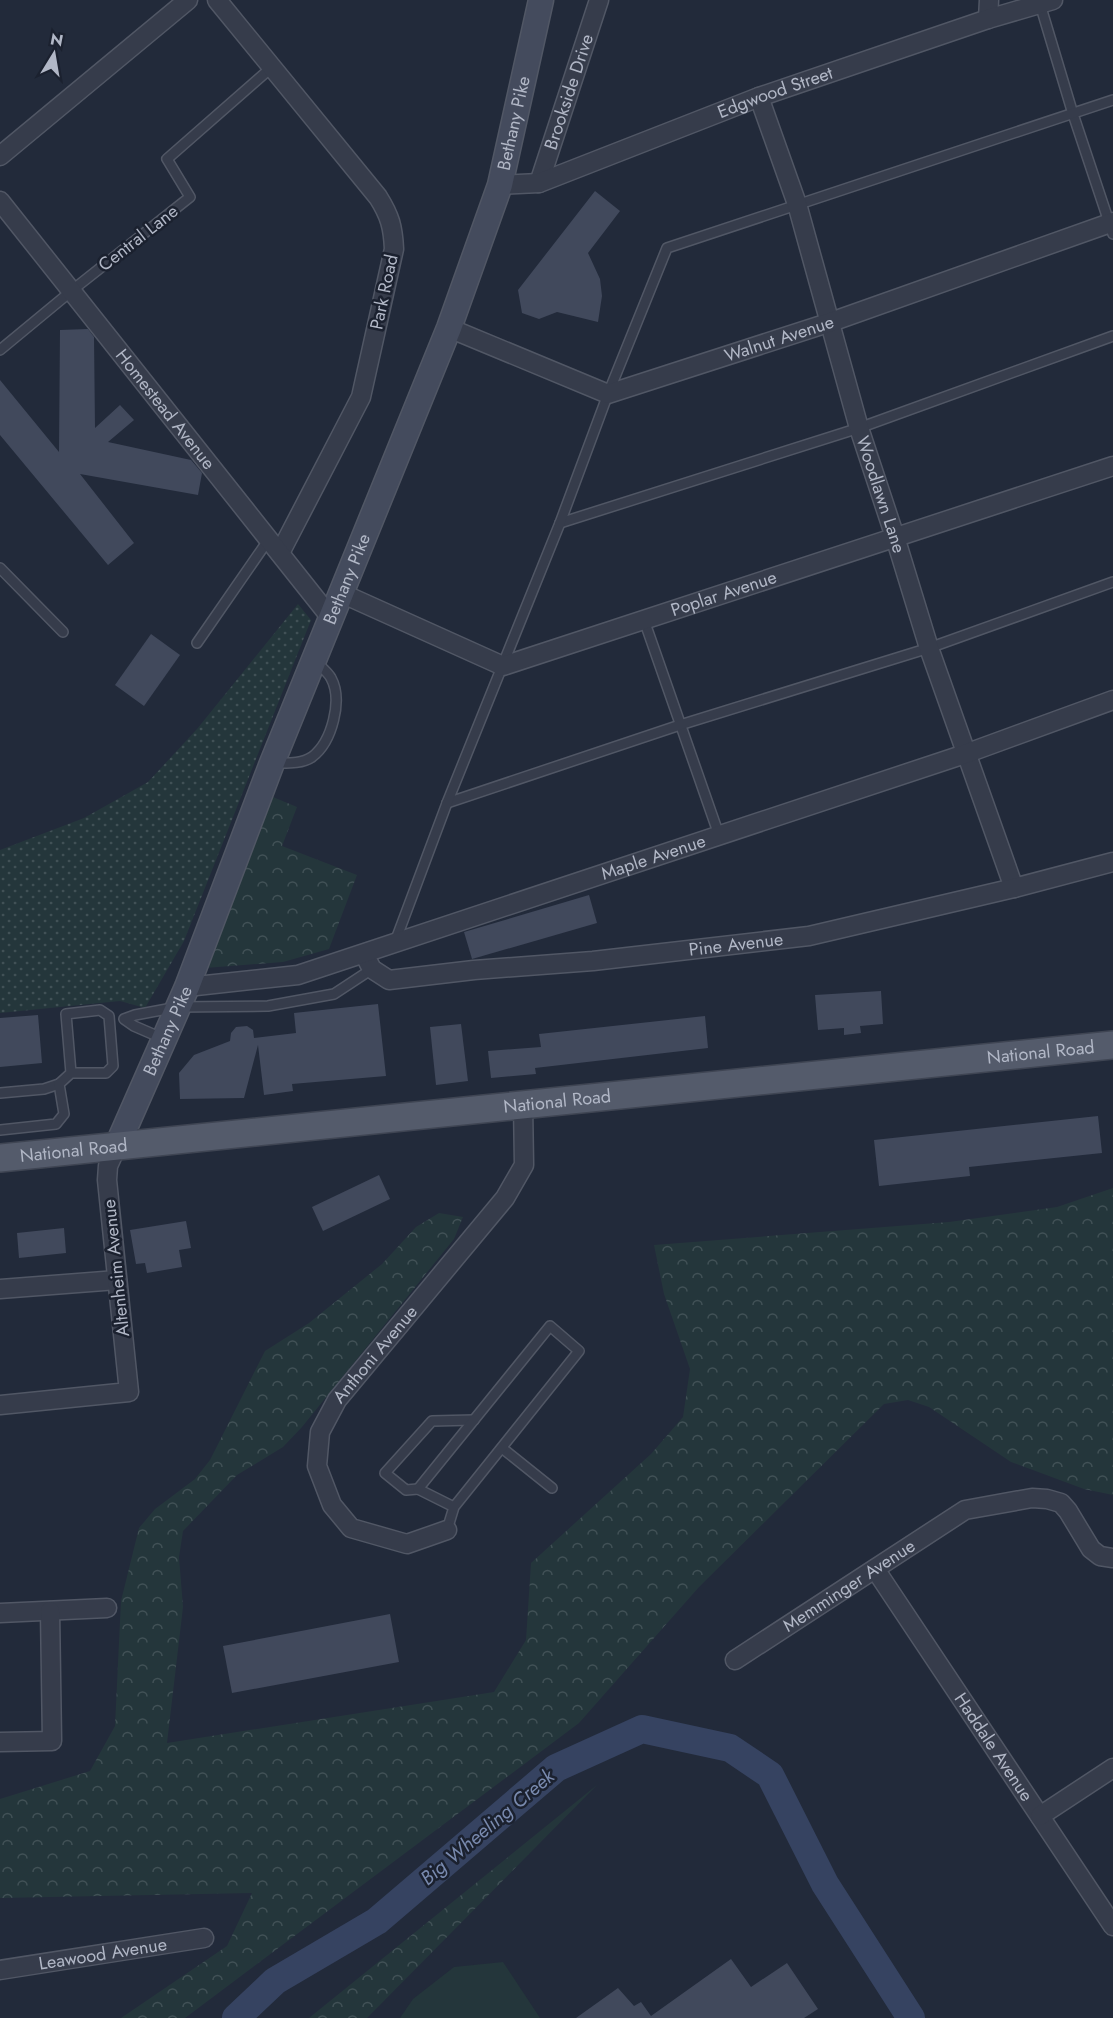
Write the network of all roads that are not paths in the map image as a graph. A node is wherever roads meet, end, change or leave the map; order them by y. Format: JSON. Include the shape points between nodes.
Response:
{"nodes":[{"id":1,"x":188,"y":0,"type":"edge"},
{"id":2,"x":217,"y":0,"type":"edge"},
{"id":3,"x":541,"y":0,"type":"edge"},
{"id":4,"x":600,"y":0,"type":"edge"},
{"id":5,"x":989,"y":0,"type":"edge"},
{"id":6,"x":1047,"y":2,"type":"edge"},
{"id":7,"x":988,"y":19,"type":"junction"},
{"id":8,"x":272,"y":67,"type":"junction"},
{"id":9,"x":759,"y":98,"type":"junction"},
{"id":10,"x":1113,"y":100,"type":"edge"},
{"id":11,"x":1073,"y":114,"type":"junction"},
{"id":12,"x":0,"y":156,"type":"edge"},
{"id":13,"x":539,"y":183,"type":"junction"},
{"id":14,"x":501,"y":185,"type":"junction"},
{"id":15,"x":0,"y":201,"type":"edge"},
{"id":16,"x":797,"y":204,"type":"junction"},
{"id":17,"x":1112,"y":227,"type":"edge"},
{"id":18,"x":71,"y":291,"type":"junction"},
{"id":19,"x":831,"y":322,"type":"junction"},
{"id":20,"x":449,"y":328,"type":"junction"},
{"id":21,"x":1113,"y":336,"type":"edge"},
{"id":22,"x":0,"y":351,"type":"edge"},
{"id":23,"x":608,"y":394,"type":"junction"},
{"id":24,"x":859,"y":428,"type":"junction"},
{"id":25,"x":1113,"y":466,"type":"edge"},
{"id":26,"x":560,"y":524,"type":"junction"},
{"id":27,"x":895,"y":537,"type":"junction"},
{"id":28,"x":274,"y":546,"type":"junction"},
{"id":29,"x":0,"y":568,"type":"edge"},
{"id":30,"x":1113,"y":582,"type":"edge"},
{"id":31,"x":341,"y":593,"type":"junction"},
{"id":32,"x":331,"y":618,"type":"junction"},
{"id":33,"x":644,"y":620,"type":"junction"},
{"id":34,"x":63,"y":632,"type":"dead end"},
{"id":35,"x":197,"y":643,"type":"dead end"},
{"id":36,"x":929,"y":648,"type":"junction"},
{"id":37,"x":313,"y":659,"type":"junction"},
{"id":38,"x":503,"y":666,"type":"junction"},
{"id":39,"x":1113,"y":700,"type":"edge"},
{"id":40,"x":680,"y":725,"type":"junction"},
{"id":41,"x":965,"y":754,"type":"junction"},
{"id":42,"x":272,"y":764,"type":"junction"},
{"id":43,"x":447,"y":803,"type":"junction"},
{"id":44,"x":719,"y":835,"type":"junction"},
{"id":45,"x":1113,"y":862,"type":"edge"},
{"id":46,"x":1014,"y":888,"type":"junction"},
{"id":47,"x":395,"y":943,"type":"junction"},
{"id":48,"x":368,"y":961,"type":"junction"},
{"id":49,"x":183,"y":997,"type":"junction"},
{"id":50,"x":109,"y":1016,"type":"junction"},
{"id":51,"x":124,"y":1018,"type":"junction"},
{"id":52,"x":164,"y":1039,"type":"junction"},
{"id":53,"x":1113,"y":1045,"type":"edge"},
{"id":54,"x":71,"y":1073,"type":"junction"},
{"id":55,"x":59,"y":1084,"type":"junction"},
{"id":56,"x":0,"y":1093,"type":"edge"},
{"id":57,"x":523,"y":1104,"type":"junction"},
{"id":58,"x":7,"y":1127,"type":"edge"},
{"id":59,"x":117,"y":1146,"type":"junction"},
{"id":60,"x":0,"y":1158,"type":"edge"},
{"id":61,"x":117,"y":1280,"type":"junction"},
{"id":62,"x":0,"y":1289,"type":"edge"},
{"id":63,"x":0,"y":1405,"type":"edge"},
{"id":64,"x":474,"y":1420,"type":"junction"},
{"id":65,"x":502,"y":1448,"type":"junction"},
{"id":66,"x":552,"y":1488,"type":"dead end"},
{"id":67,"x":418,"y":1489,"type":"junction"},
{"id":68,"x":454,"y":1507,"type":"junction"},
{"id":69,"x":447,"y":1530,"type":"joint"},
{"id":70,"x":1113,"y":1558,"type":"edge"},
{"id":71,"x":875,"y":1569,"type":"junction"},
{"id":72,"x":107,"y":1608,"type":"dead end"},
{"id":73,"x":50,"y":1611,"type":"junction"},
{"id":74,"x":0,"y":1613,"type":"edge"},
{"id":75,"x":735,"y":1660,"type":"dead end"},
{"id":76,"x":0,"y":1743,"type":"edge"},
{"id":77,"x":1113,"y":1768,"type":"edge"},
{"id":78,"x":1040,"y":1816,"type":"junction"},
{"id":79,"x":1113,"y":1926,"type":"edge"},
{"id":80,"x":204,"y":1938,"type":"dead end"},
{"id":81,"x":0,"y":1970,"type":"edge"}],
"edges":[{"from":1,"to":12,"type":"street"},
{"from":2,"to":8,"type":"street","name":"Park Road"},
{"from":3,"to":14,"type":"main road","name":"Bethany Pike"},
{"from":4,"to":13,"type":"street","name":"Brookside Drive"},
{"from":5,"to":7,"type":"street"},
{"from":6,"to":7,"type":"street","name":"Edgwood Street"},
{"from":6,"to":11,"type":"lane"},
{"from":7,"to":9,"type":"street","name":"Edgwood Street"},
{"from":8,"to":18,"type":"lane","name":"Central Lane","via":[[166,159],[190,197]]},
{"from":8,"to":28,"type":"street","name":"Park Road","via":[[389,213],[394,249],[361,397]]},
{"from":9,"to":13,"type":"street","name":"Edgwood Street"},
{"from":9,"to":16,"type":"street","name":"Woodlawn Lane"},
{"from":10,"to":11,"type":"lane"},
{"from":11,"to":16,"type":"lane"},
{"from":11,"to":17,"type":"lane"},
{"from":13,"to":14,"type":"street","name":"Edgwood Street"},
{"from":14,"to":20,"type":"main road","name":"Bethany Pike"},
{"from":15,"to":18,"type":"street","name":"Homestead Avenue"},
{"from":16,"to":19,"type":"street","name":"Woodlawn Lane"},
{"from":16,"to":23,"type":"lane","via":[[667,248]]},
{"from":17,"to":19,"type":"street","name":"Walnut Avenue"},
{"from":18,"to":22,"type":"lane","name":"Central Lane"},
{"from":18,"to":28,"type":"street","name":"Homestead Avenue"},
{"from":19,"to":23,"type":"street","name":"Walnut Avenue"},
{"from":19,"to":24,"type":"street","name":"Woodlawn Lane"},
{"from":20,"to":23,"type":"street"},
{"from":20,"to":31,"type":"main road","name":"Bethany Pike"},
{"from":21,"to":24,"type":"lane"},
{"from":23,"to":26,"type":"lane"},
{"from":24,"to":26,"type":"lane"},
{"from":24,"to":27,"type":"street","name":"Woodlawn Lane"},
{"from":25,"to":27,"type":"street","name":"Poplar Avenue"},
{"from":26,"to":38,"type":"lane"},
{"from":27,"to":33,"type":"street","name":"Poplar Avenue"},
{"from":27,"to":36,"type":"street","name":"Woodlawn Lane"},
{"from":28,"to":32,"type":"street","name":"Homestead Avenue"},
{"from":28,"to":35,"type":"lane"},
{"from":29,"to":34,"type":"lane"},
{"from":30,"to":36,"type":"lane"},
{"from":31,"to":32,"type":"main road","name":"Bethany Pike"},
{"from":31,"to":38,"type":"street"},
{"from":32,"to":37,"type":"main road","name":"Bethany Pike"},
{"from":33,"to":38,"type":"street","name":"Poplar Avenue"},
{"from":33,"to":40,"type":"lane"},
{"from":36,"to":40,"type":"lane"},
{"from":36,"to":41,"type":"street","name":"Woodlawn Lane"},
{"from":37,"to":42,"type":"main road","name":"Bethany Pike"},
{"from":37,"to":42,"type":"lane","via":[[331,677],[337,694],[336,712],[324,743],[305,760]]},
{"from":38,"to":43,"type":"lane"},
{"from":39,"to":41,"type":"street","name":"Maple Avenue"},
{"from":40,"to":43,"type":"lane"},
{"from":40,"to":44,"type":"lane"},
{"from":41,"to":44,"type":"street","name":"Maple Avenue"},
{"from":41,"to":46,"type":"street","name":"Woodlawn Lane"},
{"from":42,"to":49,"type":"main road","name":"Bethany Pike"},
{"from":43,"to":47,"type":"lane"},
{"from":44,"to":47,"type":"street","name":"Maple Avenue"},
{"from":45,"to":46,"type":"street","name":"Pine Avenue"},
{"from":46,"to":48,"type":"street","name":"Pine Avenue","via":[[809,936],[593,961],[389,980]]},
{"from":47,"to":48,"type":"street","name":"Maple Avenue"},
{"from":48,"to":49,"type":"street","name":"Maple Avenue"},
{"from":48,"to":49,"type":"lane","via":[[334,994],[268,1006]]},
{"from":49,"to":51,"type":"lane"},
{"from":49,"to":52,"type":"main road","name":"Bethany Pike"},
{"from":50,"to":51,"type":"lane"},
{"from":50,"to":54,"type":"lane","via":[[105,1032],[113,1066],[106,1072]]},
{"from":50,"to":54,"type":"lane","via":[[100,1010],[66,1014],[74,1035]]},
{"from":51,"to":52,"type":"lane"},
{"from":52,"to":59,"type":"main road","name":"Bethany Pike"},
{"from":53,"to":57,"type":"main road","name":"National Road"},
{"from":54,"to":55,"type":"lane"},
{"from":55,"to":56,"type":"lane","via":[[42,1093]]},
{"from":55,"to":58,"type":"lane","via":[[64,1114],[56,1124]]},
{"from":57,"to":59,"type":"main road","name":"National Road"},
{"from":57,"to":69,"type":"street","name":"Anthoni Avenue","via":[[524,1165],[505,1198],[337,1400],[320,1432],[317,1466],[332,1505],[351,1528],[407,1544]]},
{"from":59,"to":60,"type":"main road","name":"National Road"},
{"from":59,"to":61,"type":"street","name":"Altenheim Avenue","via":[[107,1180]]},
{"from":61,"to":62,"type":"street"},
{"from":61,"to":63,"type":"street","name":"Altenheim Avenue","via":[[129,1392]]},
{"from":64,"to":65,"type":"lane","via":[[550,1326],[579,1351]]},
{"from":64,"to":67,"type":"lane"},
{"from":64,"to":67,"type":"lane","via":[[432,1421],[385,1473],[406,1490]]},
{"from":65,"to":66,"type":"lane"},
{"from":65,"to":68,"type":"lane"},
{"from":67,"to":68,"type":"lane"},
{"from":68,"to":69,"type":"lane"},
{"from":70,"to":71,"type":"street","name":"Memminger Avenue","via":[[1100,1556],[1091,1549],[1061,1503],[1032,1498],[965,1510]]},
{"from":71,"to":75,"type":"street","name":"Memminger Avenue"},
{"from":71,"to":78,"type":"street","name":"Haddale Avenue"},
{"from":72,"to":73,"type":"street"},
{"from":73,"to":74,"type":"street"},
{"from":73,"to":76,"type":"street","via":[[52,1741]]},
{"from":77,"to":78,"type":"street"},
{"from":78,"to":79,"type":"street","name":"Haddale Avenue"},
{"from":80,"to":81,"type":"street","name":"Leawood Avenue"}]}
